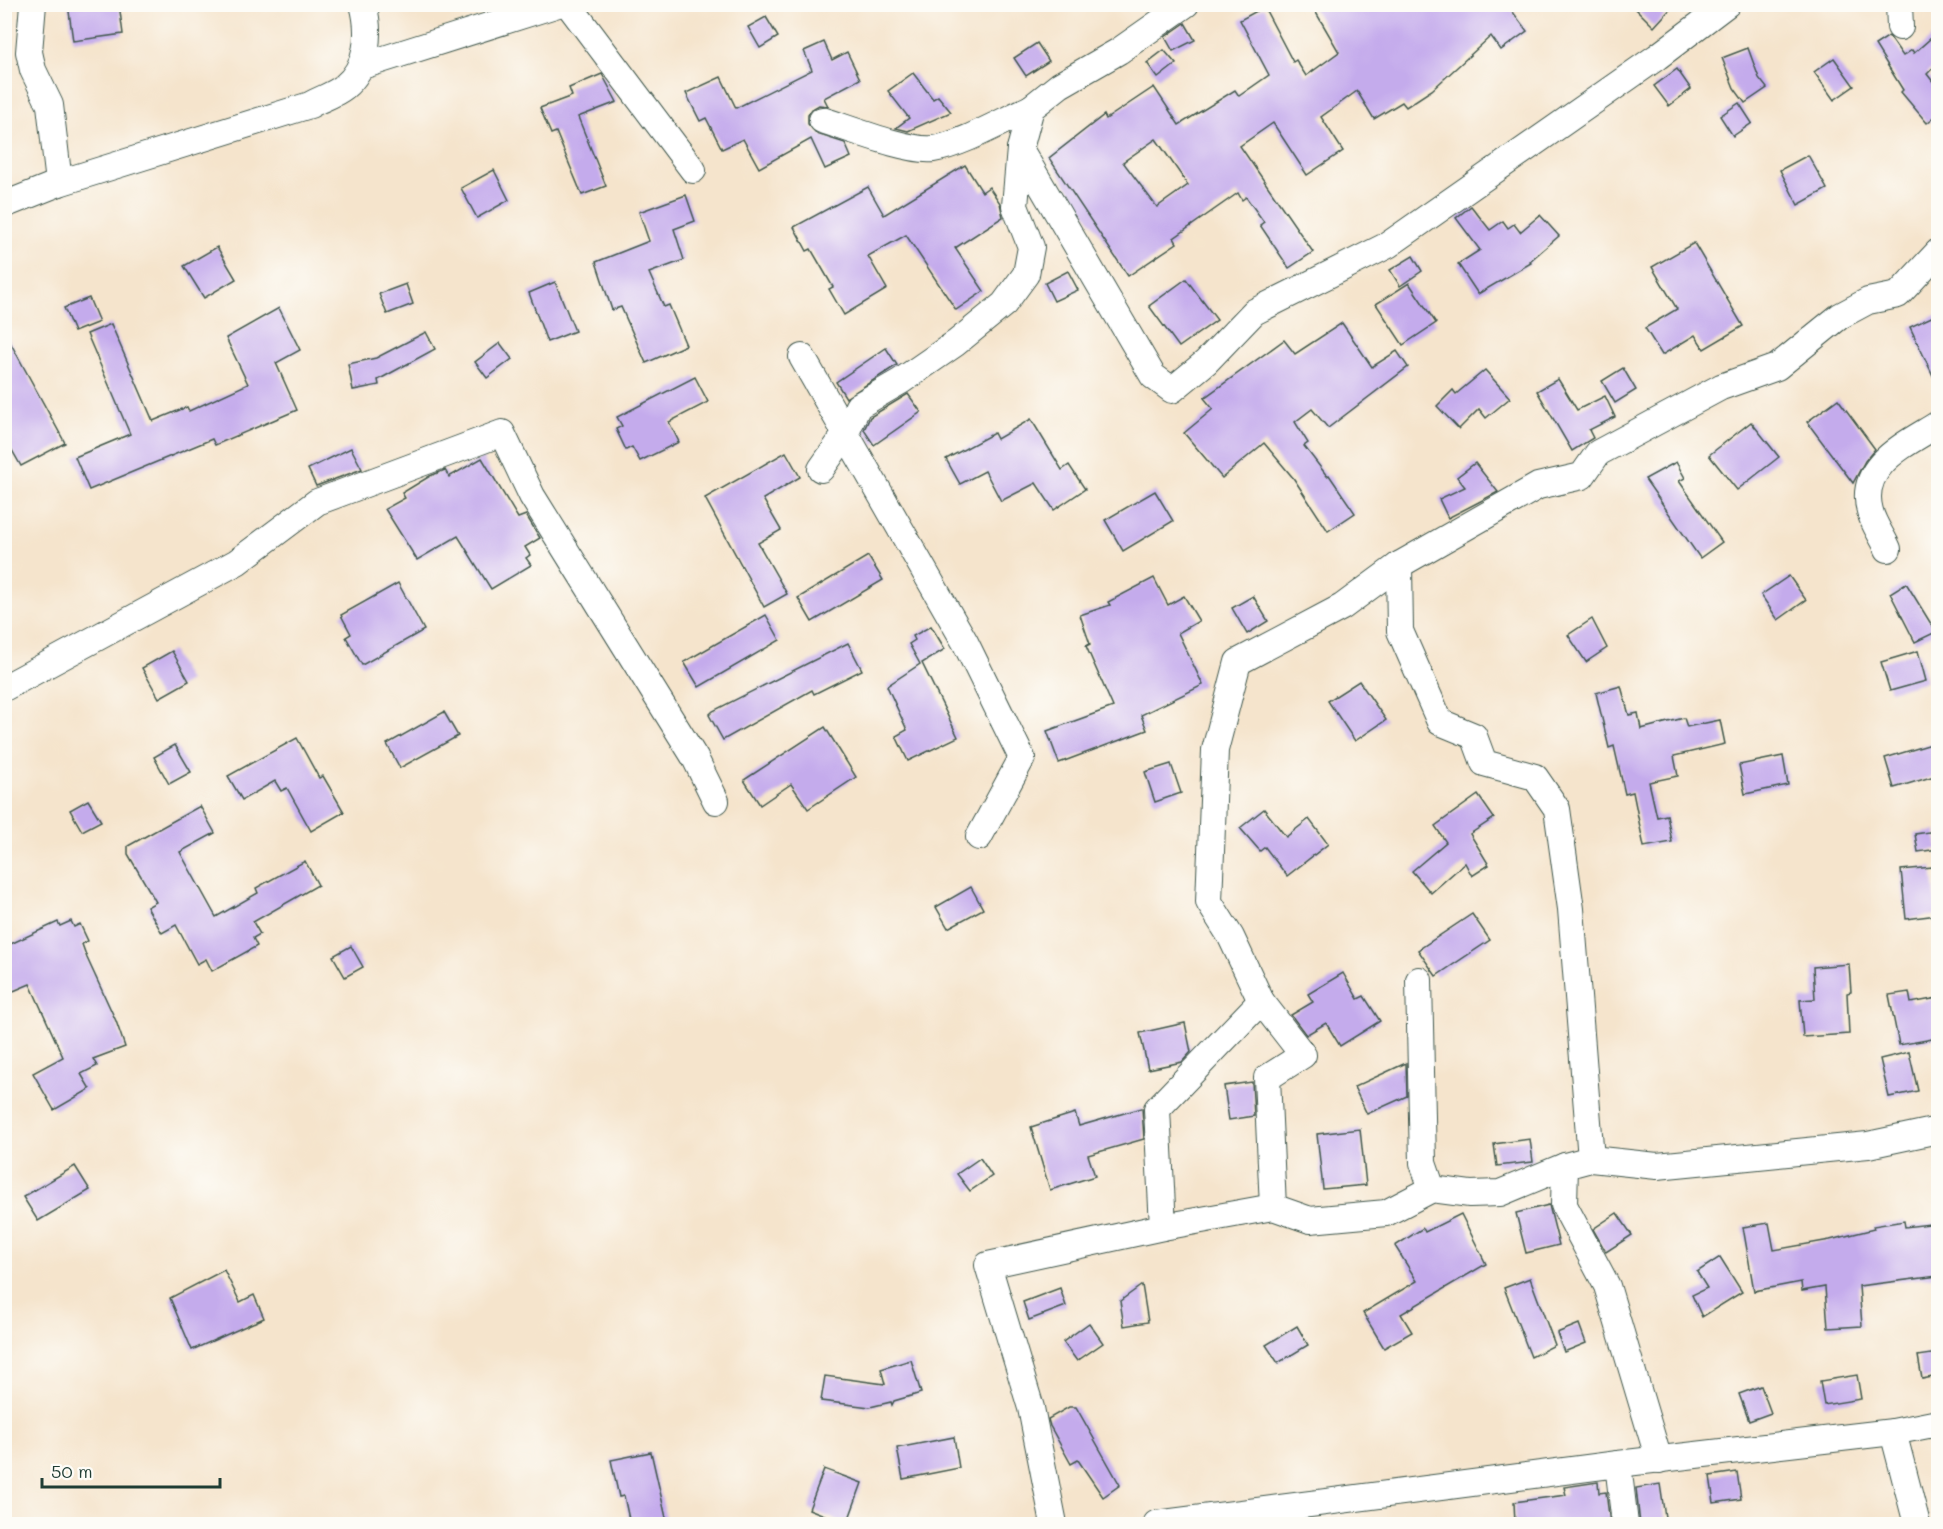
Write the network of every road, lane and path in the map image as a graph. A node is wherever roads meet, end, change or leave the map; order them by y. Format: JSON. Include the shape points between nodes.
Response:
{"nodes":[{"id":1,"x":33,"y":4,"type":"edge"},
{"id":2,"x":363,"y":4,"type":"edge"},
{"id":3,"x":558,"y":4,"type":"edge"},
{"id":4,"x":568,"y":4,"type":"edge"},
{"id":5,"x":1186,"y":4,"type":"edge"},
{"id":6,"x":1727,"y":4,"type":"edge"},
{"id":7,"x":362,"y":66,"type":"junction"},
{"id":8,"x":1031,"y":108,"type":"junction"},
{"id":9,"x":822,"y":120,"type":"dead end"},
{"id":10,"x":1020,"y":149,"type":"junction"},
{"id":11,"x":693,"y":170,"type":"dead end"},
{"id":12,"x":59,"y":183,"type":"junction"},
{"id":13,"x":4,"y":205,"type":"edge"},
{"id":14,"x":1936,"y":262,"type":"edge"},
{"id":15,"x":802,"y":357,"type":"dead end"},
{"id":16,"x":1938,"y":424,"type":"edge"},
{"id":17,"x":845,"y":435,"type":"junction"},
{"id":18,"x":820,"y":469,"type":"dead end"},
{"id":19,"x":1888,"y":549,"type":"dead end"},
{"id":20,"x":1399,"y":565,"type":"junction"},
{"id":21,"x":4,"y":688,"type":"edge"},
{"id":22,"x":716,"y":801,"type":"dead end"},
{"id":23,"x":979,"y":837,"type":"dead end"},
{"id":24,"x":1419,"y":980,"type":"dead end"},
{"id":25,"x":1261,"y":1001,"type":"junction"},
{"id":26,"x":1938,"y":1130,"type":"edge"},
{"id":27,"x":1592,"y":1159,"type":"junction"},
{"id":28,"x":1565,"y":1166,"type":"junction"},
{"id":29,"x":1432,"y":1189,"type":"junction"},
{"id":30,"x":1273,"y":1207,"type":"junction"},
{"id":31,"x":1163,"y":1227,"type":"junction"},
{"id":32,"x":1938,"y":1423,"type":"edge"},
{"id":33,"x":1893,"y":1432,"type":"junction"},
{"id":34,"x":1659,"y":1460,"type":"junction"},
{"id":35,"x":1618,"y":1464,"type":"junction"},
{"id":36,"x":1054,"y":1524,"type":"edge"},
{"id":37,"x":1156,"y":1524,"type":"edge"},
{"id":38,"x":1625,"y":1524,"type":"edge"},
{"id":39,"x":1917,"y":1524,"type":"edge"}],
"edges":[{"from":1,"to":12,"type":"street","via":[[29,52],[50,105]]},
{"from":2,"to":7,"type":"street","via":[[367,46]]},
{"from":3,"to":7,"type":"street"},
{"from":4,"to":11,"type":"street"},
{"from":5,"to":8,"type":"street","via":[[1119,51],[1059,85]]},
{"from":6,"to":10,"type":"street","via":[[1388,245],[1254,312],[1206,362],[1172,390],[1153,376]]},
{"from":7,"to":12,"type":"street","via":[[344,87],[310,105]]},
{"from":8,"to":9,"type":"street","via":[[932,149]]},
{"from":8,"to":10,"type":"street"},
{"from":10,"to":17,"type":"street","via":[[1015,206],[1031,247],[1026,274],[1004,304],[956,343],[858,406]]},
{"from":12,"to":13,"type":"street"},
{"from":14,"to":20,"type":"street","via":[[1898,294],[1868,301],[1840,316],[1777,367],[1721,387],[1598,453],[1582,476],[1538,486]]},
{"from":15,"to":17,"type":"street"},
{"from":16,"to":19,"type":"street","via":[[1882,460],[1869,484],[1870,510]]},
{"from":17,"to":18,"type":"street"},
{"from":17,"to":23,"type":"street","via":[[965,642],[1022,758]]},
{"from":20,"to":25,"type":"street","via":[[1342,607],[1238,662],[1215,750],[1209,902],[1231,937]]},
{"from":20,"to":27,"type":"street","via":[[1400,631],[1440,722],[1474,736],[1484,763],[1535,777],[1557,809],[1571,909]]},
{"from":21,"to":22,"type":"street","via":[[237,562],[317,502],[502,433],[532,496],[695,758]]},
{"from":24,"to":29,"type":"street","via":[[1423,1163]]},
{"from":25,"to":30,"type":"street","via":[[1303,1055],[1267,1078]]},
{"from":25,"to":31,"type":"street","via":[[1157,1109]]},
{"from":26,"to":27,"type":"street","via":[[1868,1145],[1668,1165]]},
{"from":27,"to":28,"type":"street"},
{"from":28,"to":29,"type":"street","via":[[1500,1193]]},
{"from":28,"to":34,"type":"street","via":[[1564,1205],[1607,1286]]},
{"from":29,"to":30,"type":"street","via":[[1386,1213],[1310,1220]]},
{"from":30,"to":31,"type":"street"},
{"from":31,"to":36,"type":"street","via":[[988,1265],[1031,1408]]},
{"from":32,"to":33,"type":"street"},
{"from":33,"to":34,"type":"street"},
{"from":33,"to":39,"type":"street"},
{"from":34,"to":35,"type":"street"},
{"from":35,"to":37,"type":"street"},
{"from":35,"to":38,"type":"street"}]}
